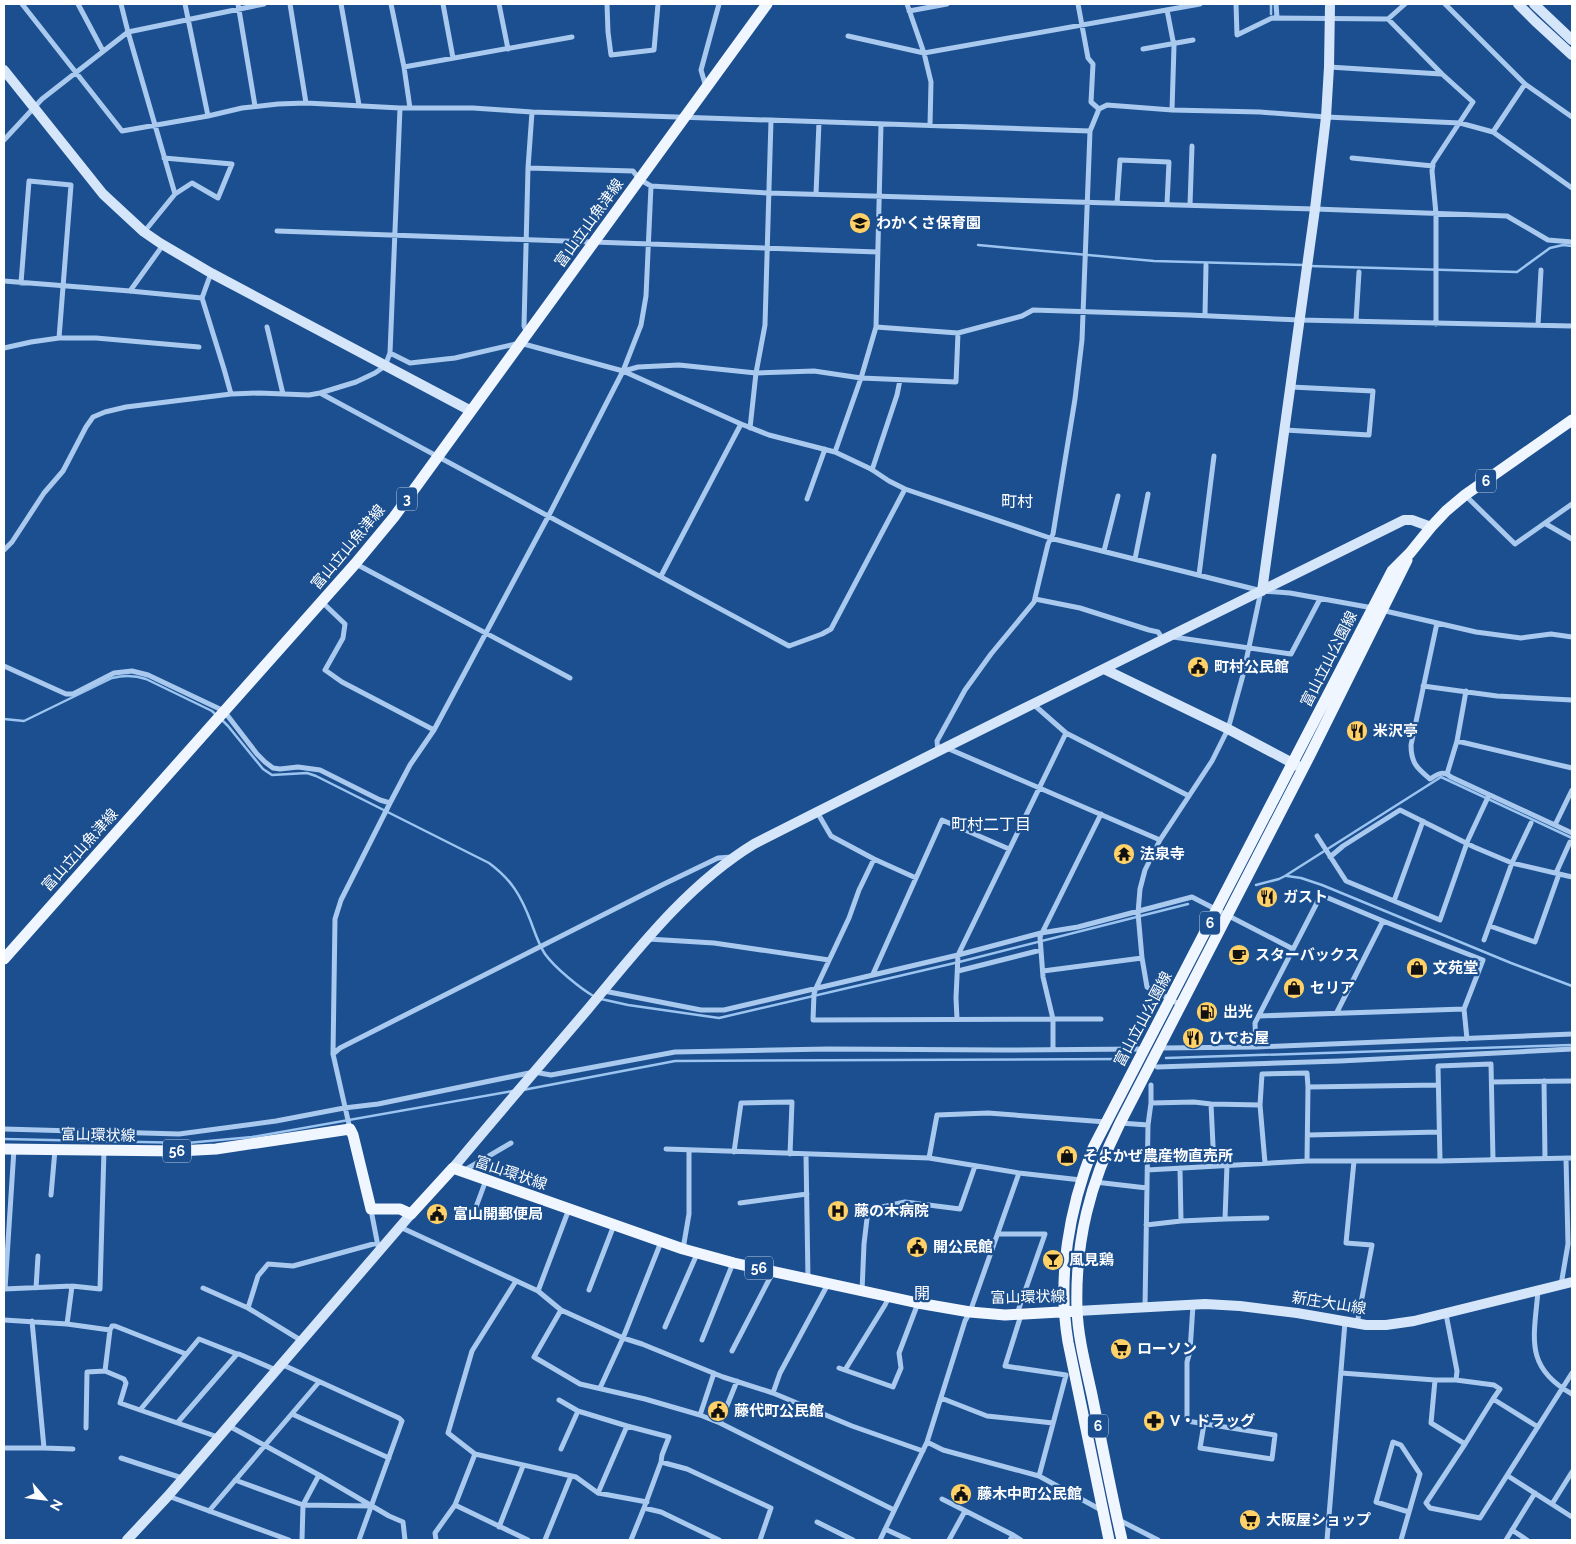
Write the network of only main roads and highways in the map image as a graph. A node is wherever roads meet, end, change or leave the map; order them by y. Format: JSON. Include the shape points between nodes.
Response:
{"nodes":[{"id":1,"x":767,"y":4,"type":"edge"},
{"id":2,"x":1572,"y":420,"type":"edge"},
{"id":3,"x":5,"y":955,"type":"edge"},
{"id":4,"x":1175,"y":1002,"type":"junction"},
{"id":5,"x":9,"y":1149,"type":"edge"},
{"id":6,"x":1077,"y":1311,"type":"junction"},
{"id":7,"x":1065,"y":1312,"type":"junction"},
{"id":8,"x":1109,"y":1540,"type":"edge"},
{"id":9,"x":1122,"y":1540,"type":"edge"}],
"edges":[{"from":1,"to":3,"type":"main road","name":"富山立山魚津線","number":"3","via":[[394,517],[356,564]]},
{"from":2,"to":4,"type":"main road","name":"富山立山公園線","number":"6","via":[[1465,495],[1446,511],[1410,553],[1400,576],[1377,609]]},
{"from":4,"to":6,"type":"main road","name":"富山立山公園線","number":"6","via":[[1158,1048],[1103,1158],[1095,1182],[1079,1251]]},
{"from":4,"to":7,"type":"main road","name":"富山立山公園線","number":"6","via":[[1144,1049],[1093,1148],[1081,1180],[1068,1243]]},
{"from":5,"to":7,"type":"main road","name":"富山環状線","number":"56","via":[[216,1149],[349,1127],[371,1209],[400,1209],[411,1214],[458,1170],[683,1249],[734,1263],[970,1312],[1005,1316]]},
{"from":6,"to":7,"type":"main road","name":"富山環状線","number":"56"},
{"from":6,"to":9,"type":"main road","name":"富山立山公園線","number":"6","via":[[1078,1330]]},
{"from":7,"to":8,"type":"main road","name":"富山立山公園線","number":"6","via":[[1068,1342]]}]}
